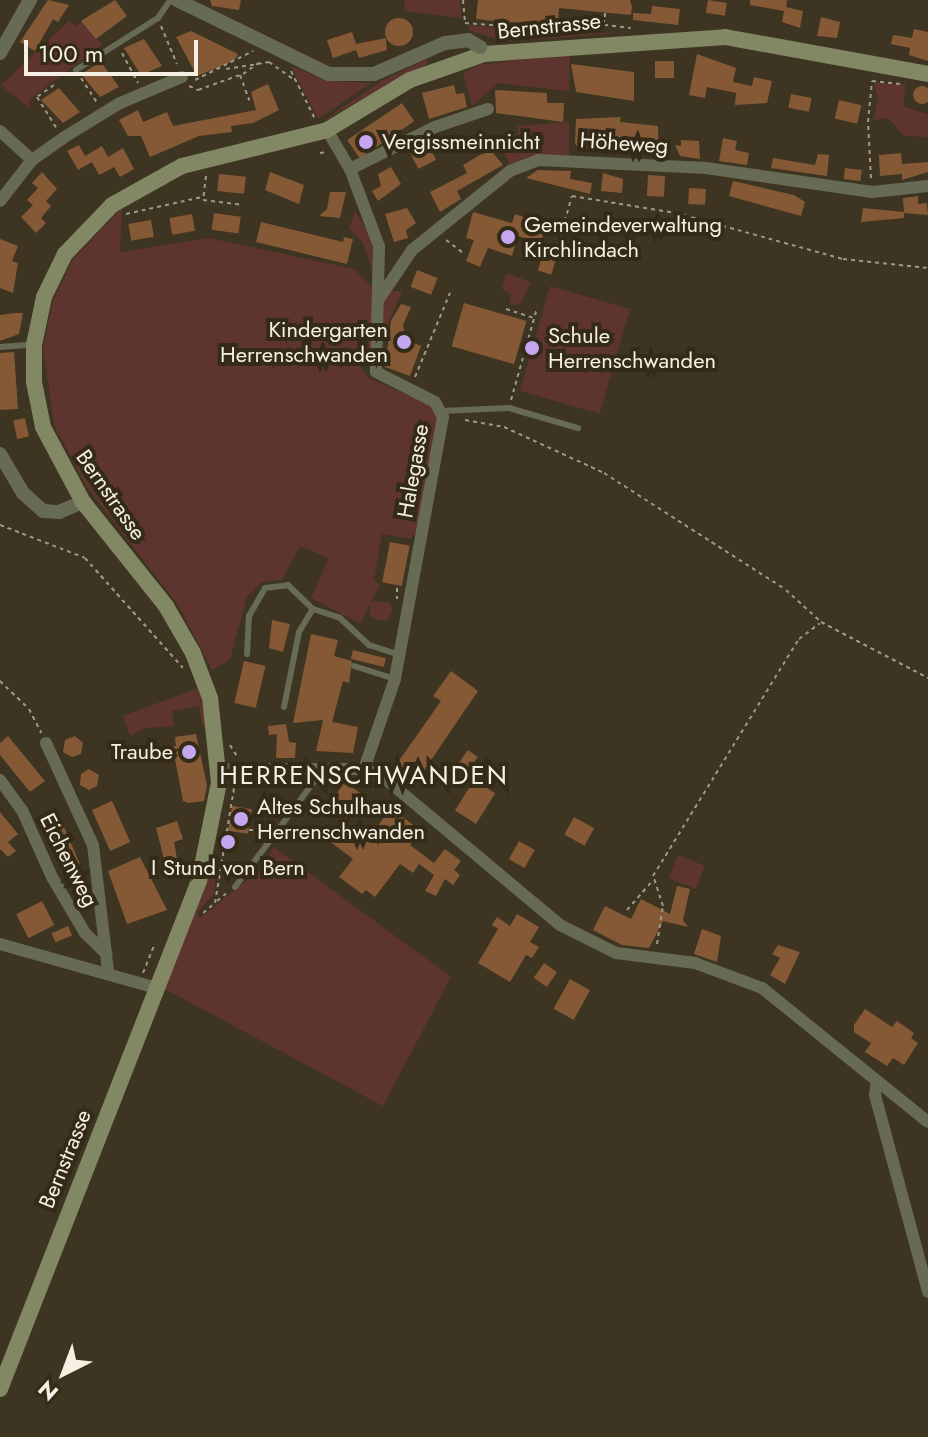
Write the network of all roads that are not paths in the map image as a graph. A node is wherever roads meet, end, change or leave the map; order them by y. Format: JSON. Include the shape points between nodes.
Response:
{"nodes":[{"id":1,"x":30,"y":0,"type":"edge"},
{"id":2,"x":170,"y":0,"type":"edge"},
{"id":3,"x":177,"y":0,"type":"edge"},
{"id":4,"x":482,"y":51,"type":"junction"},
{"id":5,"x":0,"y":53,"type":"edge"},
{"id":6,"x":76,"y":70,"type":"road end"},
{"id":7,"x":928,"y":74,"type":"edge"},
{"id":8,"x":185,"y":82,"type":"road end"},
{"id":9,"x":488,"y":109,"type":"dead end"},
{"id":10,"x":327,"y":122,"type":"junction"},
{"id":11,"x":0,"y":131,"type":"edge"},
{"id":12,"x":32,"y":160,"type":"junction"},
{"id":13,"x":350,"y":169,"type":"junction"},
{"id":14,"x":928,"y":186,"type":"edge"},
{"id":15,"x":0,"y":201,"type":"edge"},
{"id":16,"x":376,"y":305,"type":"junction"},
{"id":17,"x":34,"y":345,"type":"junction"},
{"id":18,"x":0,"y":347,"type":"edge"},
{"id":19,"x":443,"y":416,"type":"junction"},
{"id":20,"x":578,"y":428,"type":"dead end"},
{"id":21,"x":0,"y":454,"type":"edge"},
{"id":22,"x":83,"y":502,"type":"junction"},
{"id":23,"x":313,"y":609,"type":"junction"},
{"id":24,"x":247,"y":654,"type":"dead end"},
{"id":25,"x":400,"y":655,"type":"junction"},
{"id":26,"x":354,"y":666,"type":"dead end"},
{"id":27,"x":395,"y":679,"type":"junction"},
{"id":28,"x":284,"y":707,"type":"dead end"},
{"id":29,"x":46,"y":743,"type":"road end"},
{"id":30,"x":219,"y":769,"type":"junction"},
{"id":31,"x":364,"y":769,"type":"junction"},
{"id":32,"x":323,"y":770,"type":"junction"},
{"id":33,"x":0,"y":780,"type":"edge"},
{"id":34,"x":235,"y":887,"type":"road end"},
{"id":35,"x":0,"y":944,"type":"edge"},
{"id":36,"x":107,"y":954,"type":"junction"},
{"id":37,"x":108,"y":970,"type":"junction"},
{"id":38,"x":157,"y":988,"type":"junction"},
{"id":39,"x":877,"y":1082,"type":"junction"},
{"id":40,"x":928,"y":1122,"type":"edge"},
{"id":41,"x":928,"y":1292,"type":"edge"},
{"id":42,"x":0,"y":1389,"type":"edge"}],
"edges":[{"from":1,"to":5,"type":"street"},
{"from":2,"to":6,"type":"lane","via":[[158,18]]},
{"from":3,"to":4,"type":"street","bridge":true,"via":[[319,71],[355,77],[374,74],[445,43],[468,40]]},
{"from":4,"to":7,"type":"main road","name":"Bernstrasse","via":[[631,35],[725,37]]},
{"from":4,"to":10,"type":"main road","name":"Bernstrasse"},
{"from":8,"to":12,"type":"street","via":[[143,92]]},
{"from":9,"to":13,"type":"street","via":[[435,127]]},
{"from":10,"to":13,"type":"street","name":"Halegasse"},
{"from":10,"to":17,"type":"main road","name":"Bernstrasse","via":[[198,160],[112,205],[65,254],[44,297]]},
{"from":11,"to":12,"type":"street"},
{"from":12,"to":15,"type":"street"},
{"from":13,"to":16,"type":"street","name":"Halegasse","via":[[379,246]]},
{"from":14,"to":16,"type":"street","name":"Höheweg","via":[[872,192],[706,168],[533,161],[510,171],[412,250]]},
{"from":16,"to":19,"type":"street","name":"Halegasse","via":[[376,372]]},
{"from":17,"to":18,"type":"lane"},
{"from":17,"to":22,"type":"main road","name":"Bernstrasse","via":[[43,427]]},
{"from":19,"to":20,"type":"lane","via":[[509,408]]},
{"from":19,"to":25,"type":"street","name":"Halegasse"},
{"from":21,"to":22,"type":"street","via":[[23,493],[43,511],[59,512]]},
{"from":22,"to":30,"type":"main road","name":"Bernstrasse","via":[[178,624],[207,687]]},
{"from":23,"to":24,"type":"lane","via":[[288,585],[269,586],[249,616]]},
{"from":23,"to":25,"type":"lane","via":[[340,618],[369,645]]},
{"from":23,"to":28,"type":"lane","via":[[299,632]]},
{"from":25,"to":27,"type":"street","name":"Halegasse"},
{"from":26,"to":27,"type":"lane"},
{"from":27,"to":31,"type":"street","name":"Halegasse"},
{"from":29,"to":36,"type":"street","via":[[93,845]]},
{"from":30,"to":32,"type":"street"},
{"from":30,"to":38,"type":"main road","name":"Bernstrasse","via":[[210,844]]},
{"from":31,"to":32,"type":"street"},
{"from":31,"to":39,"type":"street","via":[[426,808],[560,925],[595,946],[716,969],[762,988]]},
{"from":32,"to":34,"type":"lane"},
{"from":33,"to":36,"type":"street","name":"Eichenweg","via":[[22,810],[85,933]]},
{"from":35,"to":37,"type":"street"},
{"from":36,"to":37,"type":"street"},
{"from":37,"to":38,"type":"street"},
{"from":38,"to":42,"type":"main road","name":"Bernstrasse"},
{"from":39,"to":40,"type":"street"},
{"from":39,"to":41,"type":"street","via":[[875,1095]]}]}
